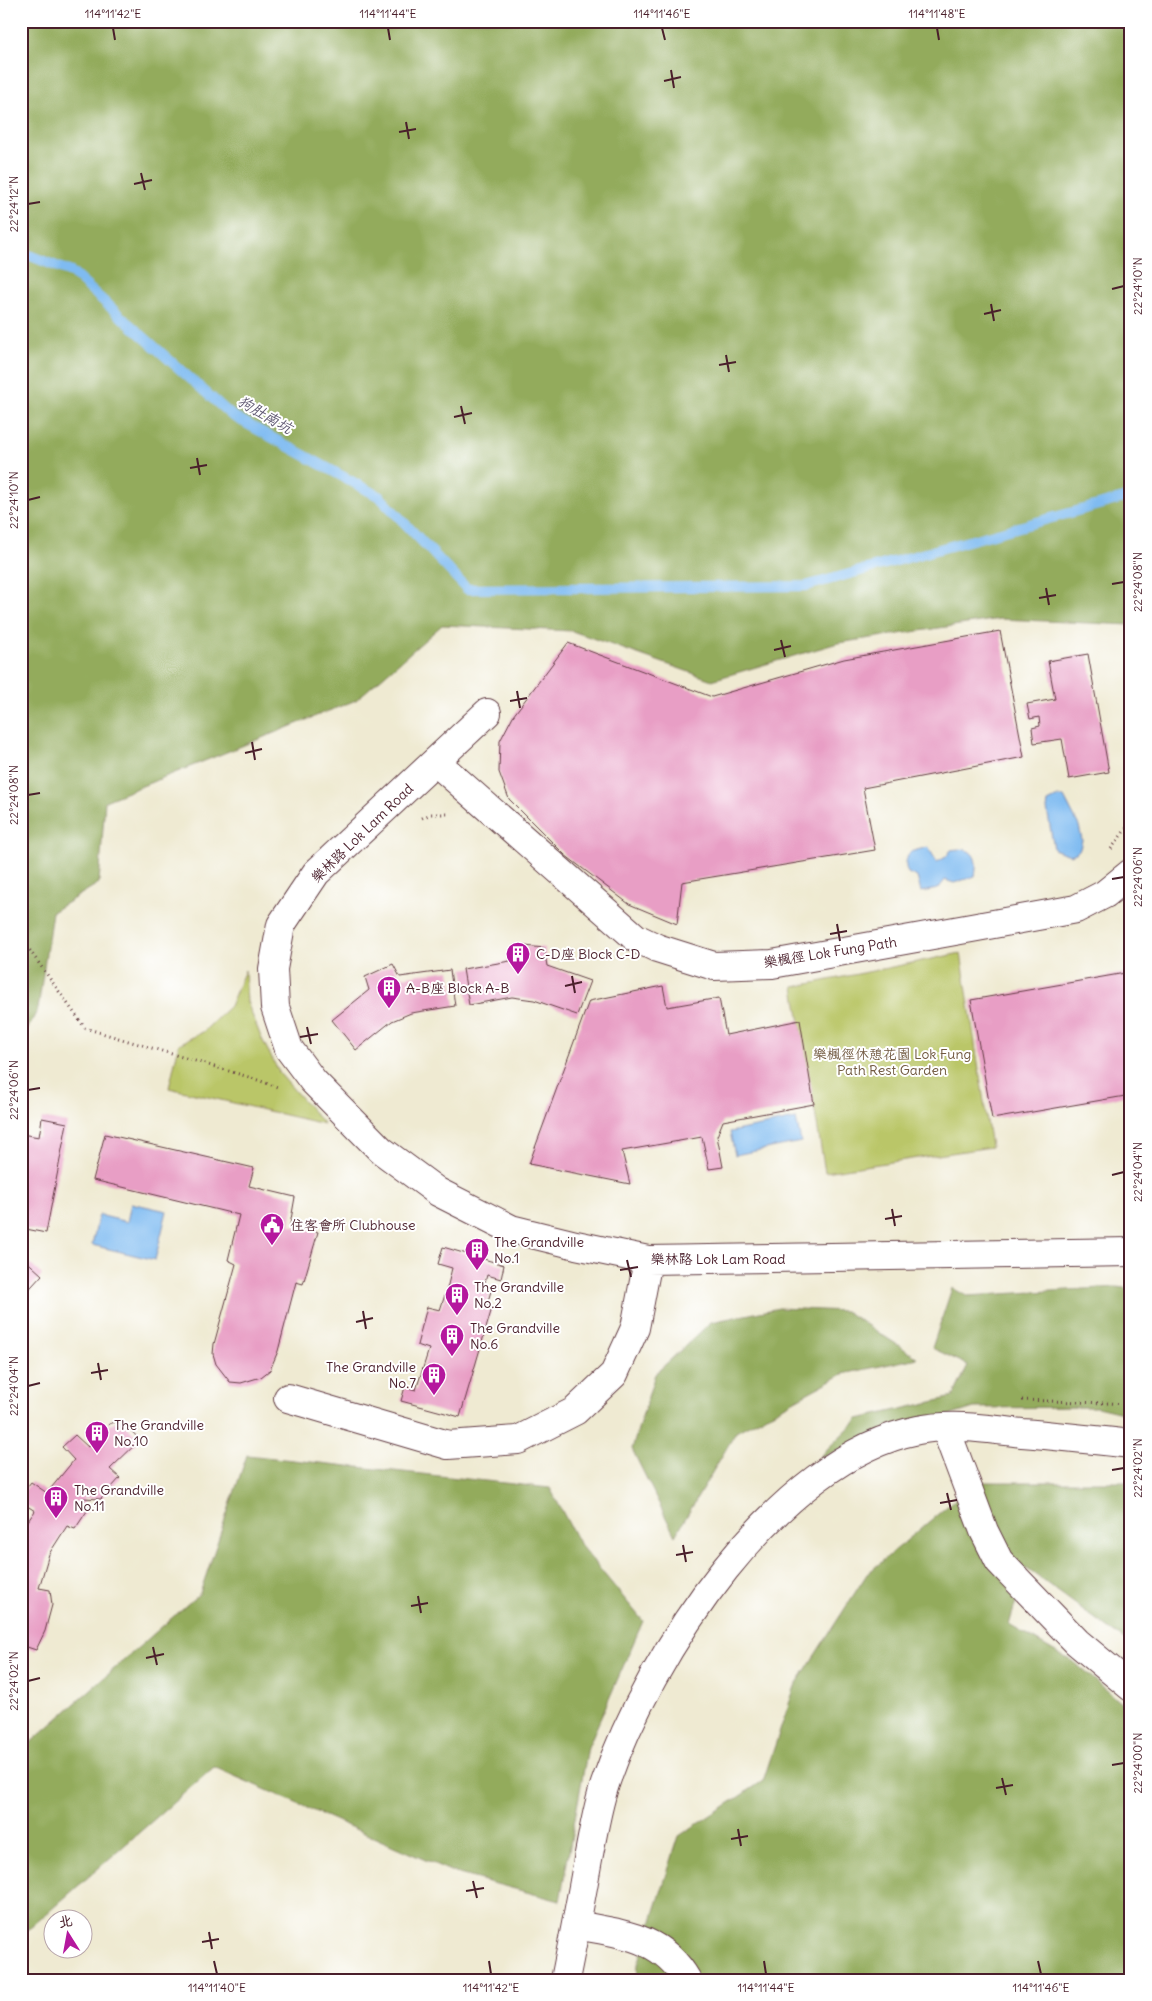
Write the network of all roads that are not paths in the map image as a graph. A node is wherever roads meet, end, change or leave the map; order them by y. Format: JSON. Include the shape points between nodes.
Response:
{"nodes":[{"id":1,"x":487,"y":713,"type":"dead end"},
{"id":2,"x":436,"y":762,"type":"junction"},
{"id":3,"x":1131,"y":873,"type":"edge"},
{"id":4,"x":1131,"y":1252,"type":"edge"},
{"id":5,"x":648,"y":1260,"type":"junction"},
{"id":6,"x":288,"y":1398,"type":"dead end"},
{"id":7,"x":945,"y":1427,"type":"junction"},
{"id":8,"x":1131,"y":1444,"type":"edge"},
{"id":9,"x":1131,"y":1687,"type":"edge"},
{"id":10,"x":576,"y":1925,"type":"junction"},
{"id":11,"x":566,"y":1980,"type":"edge"},
{"id":12,"x":687,"y":1980,"type":"edge"}],
"edges":[{"from":1,"to":2,"type":"street","name":"樂林路 Lok Lam Road"},
{"from":2,"to":3,"type":"street","name":"樂楓徑 Lok Fung Path","via":[[636,938],[714,966],[772,964],[1076,908],[1105,894]]},
{"from":2,"to":5,"type":"street","name":"樂林路 Lok Lam Road","via":[[316,873],[281,926],[273,969],[275,1007],[289,1049],[312,1082],[381,1150],[438,1192],[511,1230]]},
{"from":4,"to":5,"type":"street","name":"樂林路 Lok Lam Road"},
{"from":5,"to":6,"type":"street","via":[[635,1328],[614,1374],[575,1412],[518,1440],[448,1445]]},
{"from":7,"to":8,"type":"street"},
{"from":7,"to":9,"type":"street","via":[[984,1531],[999,1561],[1077,1642]]},
{"from":7,"to":10,"type":"street","via":[[921,1429],[884,1439],[828,1469],[779,1511],[716,1581],[669,1649],[616,1754],[596,1818]]},
{"from":10,"to":11,"type":"street"},
{"from":10,"to":12,"type":"street","via":[[644,1940],[671,1957]]}]}
